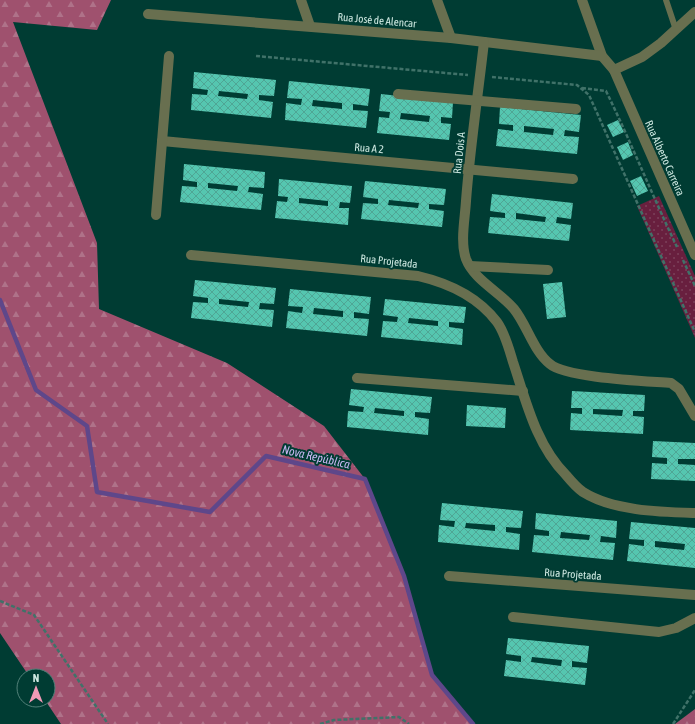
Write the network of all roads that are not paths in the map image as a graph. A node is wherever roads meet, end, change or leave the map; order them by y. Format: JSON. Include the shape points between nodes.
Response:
{"nodes":[{"id":1,"x":301,"y":0,"type":"edge"},
{"id":2,"x":438,"y":0,"type":"edge"},
{"id":3,"x":582,"y":0,"type":"edge"},
{"id":4,"x":666,"y":0,"type":"edge"},
{"id":5,"x":695,"y":12,"type":"edge"},
{"id":6,"x":148,"y":14,"type":"dead end"},
{"id":7,"x":310,"y":26,"type":"junction"},
{"id":8,"x":676,"y":30,"type":"junction"},
{"id":9,"x":451,"y":38,"type":"junction"},
{"id":10,"x":484,"y":42,"type":"junction"},
{"id":11,"x":170,"y":56,"type":"dead end"},
{"id":12,"x":602,"y":56,"type":"junction"},
{"id":13,"x":614,"y":70,"type":"junction"},
{"id":14,"x":398,"y":94,"type":"dead end"},
{"id":15,"x":477,"y":100,"type":"junction"},
{"id":16,"x":576,"y":109,"type":"dead end"},
{"id":17,"x":162,"y":141,"type":"junction"},
{"id":18,"x":469,"y":169,"type":"junction"},
{"id":19,"x":573,"y":179,"type":"dead end"},
{"id":20,"x":156,"y":215,"type":"dead end"},
{"id":21,"x":191,"y":255,"type":"dead end"},
{"id":22,"x":695,"y":255,"type":"edge"},
{"id":23,"x":470,"y":266,"type":"junction"},
{"id":24,"x":548,"y":270,"type":"dead end"},
{"id":25,"x":357,"y":378,"type":"dead end"},
{"id":26,"x":523,"y":391,"type":"junction"},
{"id":27,"x":695,"y":416,"type":"edge"},
{"id":28,"x":695,"y":513,"type":"edge"},
{"id":29,"x":449,"y":576,"type":"dead end"},
{"id":30,"x":695,"y":595,"type":"edge"},
{"id":31,"x":513,"y":617,"type":"dead end"},
{"id":32,"x":695,"y":618,"type":"edge"}],
"edges":[{"from":1,"to":7,"type":"street"},
{"from":2,"to":9,"type":"street"},
{"from":3,"to":12,"type":"street"},
{"from":4,"to":8,"type":"lane"},
{"from":5,"to":8,"type":"street"},
{"from":6,"to":7,"type":"street","name":"Rua José de Alencar"},
{"from":7,"to":9,"type":"street","name":"Rua José de Alencar"},
{"from":8,"to":13,"type":"street","via":[[642,57]]},
{"from":9,"to":10,"type":"street","name":"Rua José de Alencar"},
{"from":10,"to":12,"type":"street","name":"Rua José de Alencar"},
{"from":10,"to":15,"type":"street","name":"Rua Dois A"},
{"from":11,"to":17,"type":"street"},
{"from":12,"to":13,"type":"street","name":"Rua Alberto Carreira"},
{"from":13,"to":22,"type":"street","name":"Rua Alberto Carreira"},
{"from":14,"to":15,"type":"street"},
{"from":15,"to":16,"type":"street"},
{"from":15,"to":18,"type":"street","name":"Rua Dois A"},
{"from":17,"to":18,"type":"street","name":"Rua A 2"},
{"from":17,"to":20,"type":"street"},
{"from":18,"to":19,"type":"street","name":"Rua A 2"},
{"from":18,"to":23,"type":"street","name":"Rua Dois A","via":[[464,229],[466,257]]},
{"from":21,"to":26,"type":"street","name":"Rua Projetada","via":[[418,276],[438,281],[456,289],[484,308],[498,324]]},
{"from":23,"to":24,"type":"street"},
{"from":23,"to":27,"type":"street","via":[[516,311],[542,356],[550,364],[562,371],[579,374],[671,383],[679,389]]},
{"from":25,"to":26,"type":"street"},
{"from":26,"to":28,"type":"street","name":"Rua Projetada","via":[[544,448],[556,466],[583,492],[613,505],[659,512]]},
{"from":29,"to":30,"type":"street","name":"Rua Projetada"},
{"from":31,"to":32,"type":"street","via":[[659,632],[676,628]]}]}
